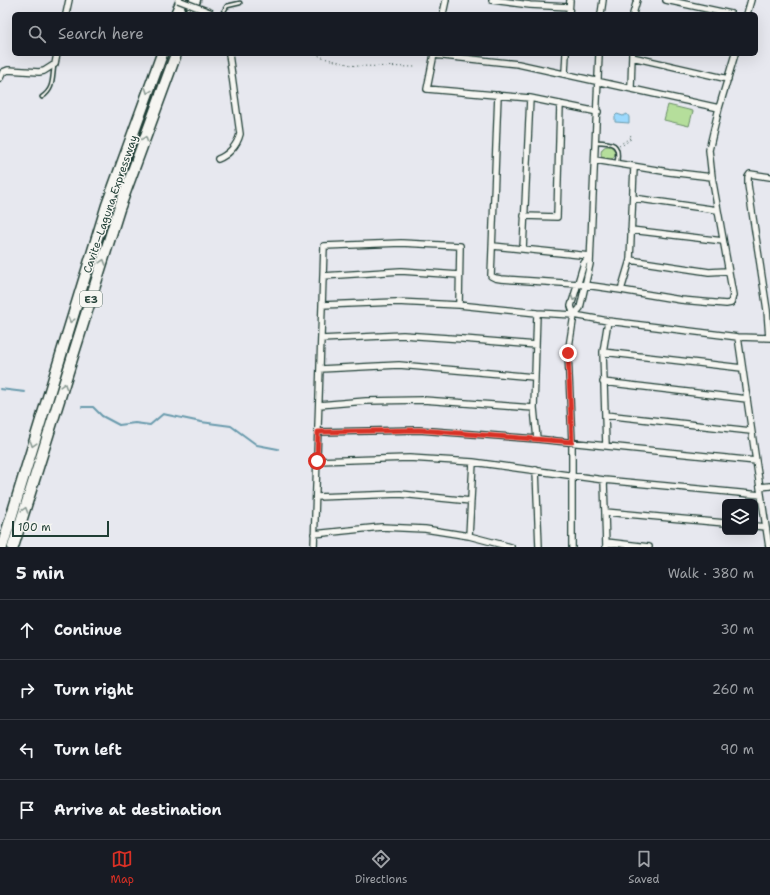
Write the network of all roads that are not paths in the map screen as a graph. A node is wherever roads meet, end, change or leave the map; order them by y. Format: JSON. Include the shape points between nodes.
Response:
{"nodes":[{"id":1,"x":69,"y":0,"type":"edge"},
{"id":2,"x":178,"y":0,"type":"edge"},
{"id":3,"x":182,"y":0,"type":"edge"},
{"id":4,"x":196,"y":0,"type":"edge"},
{"id":5,"x":446,"y":0,"type":"edge"},
{"id":6,"x":492,"y":0,"type":"edge"},
{"id":7,"x":570,"y":0,"type":"edge"},
{"id":8,"x":603,"y":0,"type":"edge"},
{"id":9,"x":637,"y":0,"type":"edge"},
{"id":10,"x":666,"y":0,"type":"edge"},
{"id":11,"x":751,"y":0,"type":"edge"},
{"id":12,"x":240,"y":3,"type":"dead end"},
{"id":13,"x":569,"y":8,"type":"junction"},
{"id":14,"x":66,"y":12,"type":"edge"},
{"id":15,"x":177,"y":12,"type":"edge"},
{"id":16,"x":191,"y":12,"type":"edge"},
{"id":17,"x":207,"y":12,"type":"edge"},
{"id":18,"x":223,"y":12,"type":"edge"},
{"id":19,"x":443,"y":12,"type":"edge"},
{"id":20,"x":568,"y":12,"type":"edge"},
{"id":21,"x":601,"y":12,"type":"edge"},
{"id":22,"x":634,"y":12,"type":"edge"},
{"id":23,"x":722,"y":12,"type":"edge"},
{"id":24,"x":748,"y":12,"type":"edge"},
{"id":25,"x":57,"y":56,"type":"edge"},
{"id":26,"x":161,"y":56,"type":"edge"},
{"id":27,"x":175,"y":56,"type":"edge"},
{"id":28,"x":229,"y":56,"type":"edge"},
{"id":29,"x":434,"y":56,"type":"edge"},
{"id":30,"x":451,"y":56,"type":"edge"},
{"id":31,"x":566,"y":56,"type":"edge"},
{"id":32,"x":599,"y":56,"type":"edge"},
{"id":33,"x":632,"y":56,"type":"edge"},
{"id":34,"x":734,"y":56,"type":"edge"},
{"id":35,"x":55,"y":64,"type":"junction"},
{"id":36,"x":565,"y":74,"type":"junction"},
{"id":37,"x":0,"y":78,"type":"edge"},
{"id":38,"x":728,"y":79,"type":"junction"},
{"id":39,"x":598,"y":81,"type":"junction"},
{"id":40,"x":631,"y":88,"type":"junction"},
{"id":41,"x":498,"y":96,"type":"junction"},
{"id":42,"x":42,"y":97,"type":"dead end"},
{"id":43,"x":530,"y":98,"type":"junction"},
{"id":44,"x":560,"y":104,"type":"junction"},
{"id":45,"x":719,"y":108,"type":"junction"},
{"id":46,"x":598,"y":112,"type":"junction"},
{"id":47,"x":596,"y":142,"type":"junction"},
{"id":48,"x":218,"y":159,"type":"dead end"},
{"id":49,"x":595,"y":160,"type":"junction"},
{"id":50,"x":617,"y":163,"type":"junction"},
{"id":51,"x":634,"y":167,"type":"junction"},
{"id":52,"x":712,"y":177,"type":"junction"},
{"id":53,"x":770,"y":177,"type":"edge"},
{"id":54,"x":633,"y":198,"type":"junction"},
{"id":55,"x":717,"y":210,"type":"junction"},
{"id":56,"x":524,"y":216,"type":"junction"},
{"id":57,"x":631,"y":230,"type":"junction"},
{"id":58,"x":723,"y":241,"type":"junction"},
{"id":59,"x":493,"y":246,"type":"junction"},
{"id":60,"x":524,"y":249,"type":"junction"},
{"id":61,"x":590,"y":256,"type":"junction"},
{"id":62,"x":630,"y":260,"type":"junction"},
{"id":63,"x":728,"y":271,"type":"junction"},
{"id":64,"x":459,"y":275,"type":"junction"},
{"id":65,"x":323,"y":276,"type":"junction"},
{"id":66,"x":581,"y":285,"type":"junction"},
{"id":67,"x":621,"y":290,"type":"junction"},
{"id":68,"x":322,"y":305,"type":"junction"},
{"id":69,"x":459,"y":305,"type":"junction"},
{"id":70,"x":768,"y":310,"type":"edge"},
{"id":71,"x":537,"y":313,"type":"junction"},
{"id":72,"x":574,"y":314,"type":"junction"},
{"id":73,"x":608,"y":321,"type":"junction"},
{"id":74,"x":738,"y":336,"type":"junction"},
{"id":75,"x":770,"y":338,"type":"edge"},
{"id":76,"x":321,"y":340,"type":"junction"},
{"id":77,"x":536,"y":346,"type":"junction"},
{"id":78,"x":603,"y":352,"type":"junction"},
{"id":79,"x":742,"y":368,"type":"junction"},
{"id":80,"x":320,"y":369,"type":"junction"},
{"id":81,"x":534,"y":377,"type":"junction"},
{"id":82,"x":603,"y":382,"type":"junction"},
{"id":83,"x":747,"y":399,"type":"junction"},
{"id":84,"x":319,"y":405,"type":"junction"},
{"id":85,"x":534,"y":408,"type":"junction"},
{"id":86,"x":605,"y":415,"type":"junction"},
{"id":87,"x":752,"y":430,"type":"junction"},
{"id":88,"x":318,"y":432,"type":"junction"},
{"id":89,"x":538,"y":439,"type":"junction"},
{"id":90,"x":572,"y":442,"type":"junction"},
{"id":91,"x":606,"y":446,"type":"junction"},
{"id":92,"x":317,"y":461,"type":"junction"},
{"id":93,"x":756,"y":461,"type":"junction"},
{"id":94,"x":473,"y":462,"type":"junction"},
{"id":95,"x":536,"y":470,"type":"junction"},
{"id":96,"x":571,"y":476,"type":"junction"},
{"id":97,"x":604,"y":480,"type":"junction"},
{"id":98,"x":770,"y":486,"type":"edge"},
{"id":99,"x":760,"y":487,"type":"junction"},
{"id":100,"x":761,"y":495,"type":"junction"},
{"id":101,"x":316,"y":497,"type":"junction"},
{"id":102,"x":471,"y":502,"type":"junction"},
{"id":103,"x":605,"y":512,"type":"junction"},
{"id":104,"x":722,"y":523,"type":"edge"},
{"id":105,"x":758,"y":526,"type":"edge"},
{"id":106,"x":766,"y":527,"type":"junction"},
{"id":107,"x":314,"y":534,"type":"junction"},
{"id":108,"x":469,"y":536,"type":"junction"},
{"id":109,"x":606,"y":544,"type":"edge"},
{"id":110,"x":2,"y":547,"type":"edge"},
{"id":111,"x":13,"y":547,"type":"edge"},
{"id":112,"x":314,"y":547,"type":"edge"},
{"id":113,"x":512,"y":547,"type":"edge"},
{"id":114,"x":539,"y":547,"type":"edge"},
{"id":115,"x":572,"y":547,"type":"edge"},
{"id":116,"x":648,"y":547,"type":"edge"},
{"id":117,"x":769,"y":547,"type":"edge"}],
"edges":[{"from":1,"to":14,"type":"street"},
{"from":2,"to":17,"type":"street","bridge":true},
{"from":3,"to":15,"type":"highway"},
{"from":4,"to":16,"type":"highway"},
{"from":5,"to":19,"type":"street"},
{"from":6,"to":13,"type":"street"},
{"from":7,"to":13,"type":"street"},
{"from":8,"to":21,"type":"street"},
{"from":9,"to":22,"type":"street"},
{"from":10,"to":23,"type":"street"},
{"from":11,"to":24,"type":"street"},
{"from":12,"to":18,"type":"lane","via":[[227,6]]},
{"from":13,"to":20,"type":"street"},
{"from":25,"to":35,"type":"street"},
{"from":26,"to":110,"type":"highway","name":"Cavite–Laguna Expressway","number":"E3","one_way":true,"via":[[106,205]]},
{"from":111,"to":27,"type":"highway","name":"Cavite–Laguna Expressway","number":"E3","one_way":true,"via":[[119,209]]},
{"from":28,"to":48,"type":"street","via":[[240,134],[235,145],[225,156]]},
{"from":29,"to":41,"type":"street","via":[[427,89]]},
{"from":30,"to":36,"type":"street","via":[[518,64]]},
{"from":31,"to":36,"type":"street"},
{"from":32,"to":39,"type":"street"},
{"from":33,"to":38,"type":"street"},
{"from":33,"to":40,"type":"street"},
{"from":34,"to":38,"type":"street"},
{"from":35,"to":37,"type":"street","via":[[39,72],[8,70]]},
{"from":35,"to":42,"type":"lane","via":[[51,87]]},
{"from":36,"to":39,"type":"street"},
{"from":38,"to":45,"type":"street"},
{"from":39,"to":40,"type":"street"},
{"from":39,"to":46,"type":"street"},
{"from":40,"to":45,"type":"street"},
{"from":41,"to":43,"type":"street"},
{"from":41,"to":59,"type":"street"},
{"from":43,"to":44,"type":"street"},
{"from":43,"to":56,"type":"street"},
{"from":44,"to":46,"type":"street"},
{"from":44,"to":56,"type":"street","via":[[557,217]]},
{"from":45,"to":52,"type":"street","via":[[709,150]]},
{"from":46,"to":47,"type":"street"},
{"from":47,"to":49,"type":"street"},
{"from":47,"to":50,"type":"lane","via":[[610,143],[616,148]]},
{"from":49,"to":50,"type":"street"},
{"from":49,"to":61,"type":"street"},
{"from":50,"to":51,"type":"street"},
{"from":51,"to":52,"type":"street"},
{"from":51,"to":54,"type":"street"},
{"from":52,"to":55,"type":"street"},
{"from":53,"to":70,"type":"street","via":[[750,174],[748,177]]},
{"from":54,"to":55,"type":"street"},
{"from":54,"to":57,"type":"street"},
{"from":55,"to":58,"type":"street"},
{"from":56,"to":60,"type":"street"},
{"from":57,"to":58,"type":"street"},
{"from":57,"to":62,"type":"street"},
{"from":58,"to":63,"type":"street"},
{"from":59,"to":60,"type":"street"},
{"from":59,"to":66,"type":"street","via":[[491,276],[495,278]]},
{"from":60,"to":61,"type":"street"},
{"from":61,"to":66,"type":"street","via":[[590,264]]},
{"from":62,"to":63,"type":"street","via":[[709,272]]},
{"from":62,"to":67,"type":"street"},
{"from":63,"to":67,"type":"street","via":[[732,295],[731,303],[726,304]]},
{"from":64,"to":65,"type":"street","via":[[401,271]]},
{"from":64,"to":65,"type":"street","via":[[460,246],[401,243],[324,246]]},
{"from":64,"to":69,"type":"street"},
{"from":65,"to":68,"type":"street"},
{"from":66,"to":67,"type":"street"},
{"from":66,"to":72,"type":"street","via":[[580,308]]},
{"from":68,"to":69,"type":"street","via":[[396,302]]},
{"from":68,"to":76,"type":"street"},
{"from":69,"to":71,"type":"street"},
{"from":70,"to":75,"type":"street"},
{"from":71,"to":72,"type":"street"},
{"from":71,"to":77,"type":"street"},
{"from":72,"to":73,"type":"street"},
{"from":72,"to":90,"type":"street","via":[[568,353]]},
{"from":73,"to":74,"type":"street"},
{"from":73,"to":78,"type":"street"},
{"from":74,"to":75,"type":"street"},
{"from":74,"to":79,"type":"street"},
{"from":76,"to":77,"type":"street","via":[[403,335]]},
{"from":76,"to":80,"type":"street"},
{"from":77,"to":81,"type":"street"},
{"from":78,"to":79,"type":"street"},
{"from":78,"to":82,"type":"street"},
{"from":79,"to":83,"type":"street"},
{"from":80,"to":81,"type":"street","via":[[399,365]]},
{"from":80,"to":84,"type":"street"},
{"from":81,"to":85,"type":"street"},
{"from":82,"to":83,"type":"street"},
{"from":82,"to":86,"type":"street"},
{"from":83,"to":87,"type":"street"},
{"from":84,"to":85,"type":"street","via":[[423,400]]},
{"from":84,"to":88,"type":"street"},
{"from":85,"to":89,"type":"street"},
{"from":86,"to":87,"type":"street"},
{"from":86,"to":91,"type":"street"},
{"from":87,"to":93,"type":"street"},
{"from":88,"to":89,"type":"street","via":[[419,430]]},
{"from":88,"to":92,"type":"street"},
{"from":89,"to":90,"type":"street"},
{"from":90,"to":91,"type":"street"},
{"from":90,"to":96,"type":"street"},
{"from":91,"to":93,"type":"street"},
{"from":92,"to":94,"type":"street","via":[[409,458]]},
{"from":92,"to":101,"type":"street"},
{"from":93,"to":99,"type":"street"},
{"from":94,"to":95,"type":"street"},
{"from":94,"to":102,"type":"street"},
{"from":95,"to":96,"type":"street"},
{"from":95,"to":114,"type":"street"},
{"from":96,"to":97,"type":"street"},
{"from":96,"to":115,"type":"street"},
{"from":97,"to":100,"type":"street"},
{"from":97,"to":103,"type":"street"},
{"from":98,"to":99,"type":"street"},
{"from":99,"to":100,"type":"street"},
{"from":100,"to":106,"type":"street"},
{"from":101,"to":102,"type":"street","via":[[400,494]]},
{"from":101,"to":107,"type":"street"},
{"from":102,"to":108,"type":"street"},
{"from":103,"to":104,"type":"street"},
{"from":103,"to":109,"type":"street"},
{"from":105,"to":106,"type":"street"},
{"from":106,"to":117,"type":"street"},
{"from":107,"to":108,"type":"street","via":[[381,527],[425,529]]},
{"from":107,"to":112,"type":"street"},
{"from":108,"to":113,"type":"street"},
{"from":109,"to":116,"type":"street"}]}
